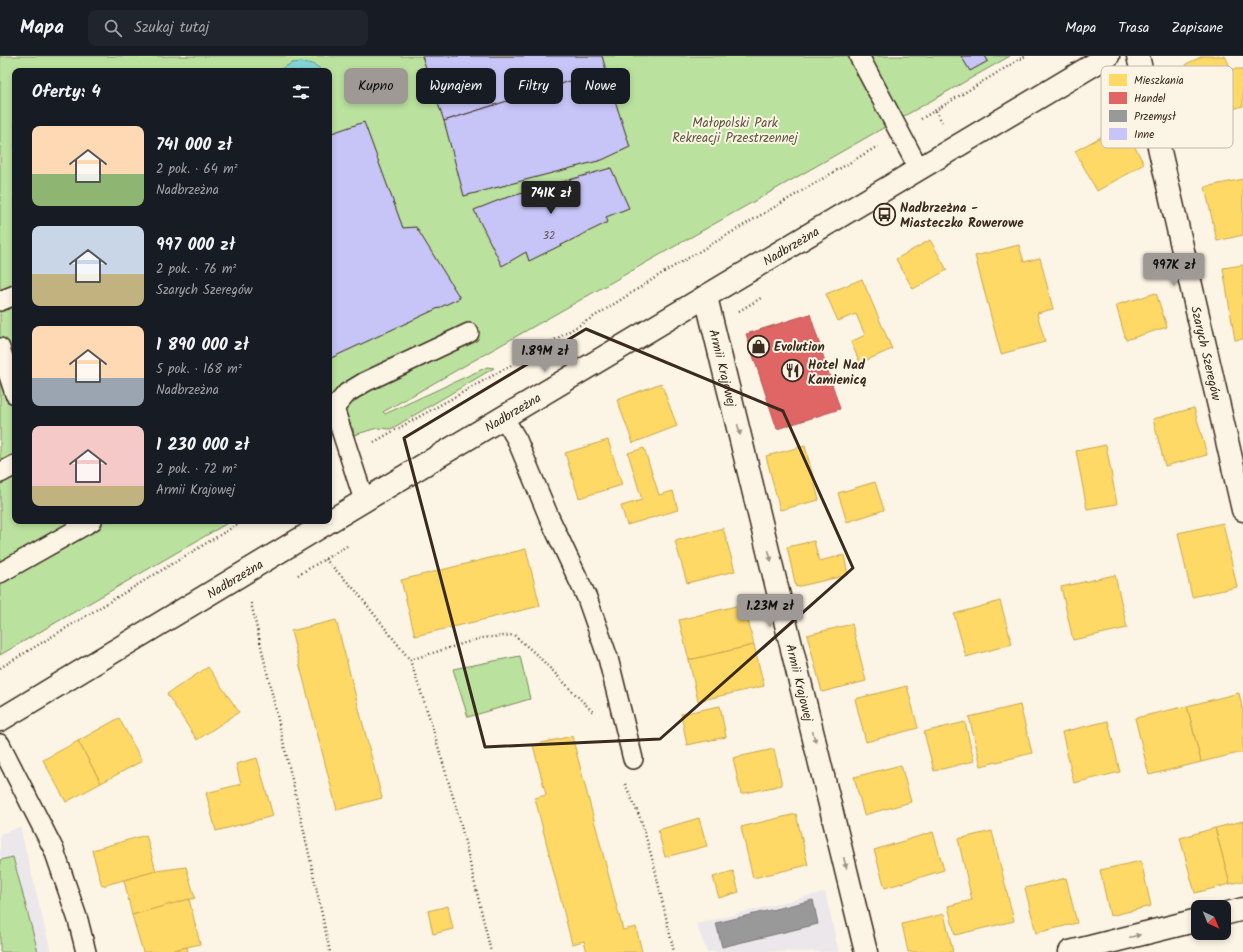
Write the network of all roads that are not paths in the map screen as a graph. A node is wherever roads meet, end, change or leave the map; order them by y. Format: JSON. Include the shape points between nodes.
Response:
{"nodes":[{"id":1,"x":859,"y":56,"type":"edge"},
{"id":2,"x":1108,"y":56,"type":"edge"},
{"id":3,"x":1138,"y":56,"type":"edge"},
{"id":4,"x":1140,"y":66,"type":"edge"},
{"id":5,"x":1159,"y":148,"type":"edge"},
{"id":6,"x":919,"y":169,"type":"junction"},
{"id":7,"x":12,"y":296,"type":"edge"},
{"id":8,"x":706,"y":297,"type":"junction"},
{"id":9,"x":0,"y":301,"type":"edge"},
{"id":10,"x":469,"y":333,"type":"dead end"},
{"id":11,"x":0,"y":348,"type":"edge"},
{"id":12,"x":12,"y":385,"type":"edge"},
{"id":13,"x":504,"y":418,"type":"junction"},
{"id":14,"x":12,"y":467,"type":"edge"},
{"id":15,"x":0,"y":474,"type":"edge"},
{"id":16,"x":364,"y":500,"type":"junction"},
{"id":17,"x":1243,"y":510,"type":"edge"},
{"id":18,"x":332,"y":519,"type":"edge"},
{"id":19,"x":87,"y":524,"type":"edge"},
{"id":20,"x":324,"y":524,"type":"edge"},
{"id":21,"x":0,"y":573,"type":"edge"},
{"id":22,"x":0,"y":720,"type":"edge"},
{"id":23,"x":0,"y":744,"type":"edge"},
{"id":24,"x":633,"y":759,"type":"dead end"},
{"id":25,"x":1243,"y":909,"type":"edge"},
{"id":26,"x":1231,"y":912,"type":"edge"},
{"id":27,"x":1191,"y":922,"type":"edge"},
{"id":28,"x":86,"y":952,"type":"edge"},
{"id":29,"x":866,"y":952,"type":"edge"},
{"id":30,"x":1070,"y":952,"type":"edge"}],
"edges":[{"from":1,"to":6,"type":"lane"},
{"from":2,"to":6,"type":"street","name":"Nadbrzeżna"},
{"from":3,"to":4,"type":"street","name":"Szarych Szeregów"},
{"from":5,"to":17,"type":"street","name":"Szarych Szeregów"},
{"from":6,"to":8,"type":"street","name":"Nadbrzeżna"},
{"from":7,"to":9,"type":"lane"},
{"from":8,"to":13,"type":"street","name":"Nadbrzeżna"},
{"from":8,"to":29,"type":"street","name":"Armii Krajowej","one_way":true},
{"from":10,"to":16,"type":"lane","via":[[365,382],[347,393],[334,408]]},
{"from":11,"to":12,"type":"lane"},
{"from":13,"to":16,"type":"street","name":"Nadbrzeżna"},
{"from":13,"to":24,"type":"lane","via":[[517,440],[587,598],[608,658]]},
{"from":14,"to":15,"type":"lane"},
{"from":16,"to":18,"type":"street","name":"Nadbrzeżna"},
{"from":19,"to":21,"type":"lane"},
{"from":20,"to":22,"type":"street","name":"Nadbrzeżna"},
{"from":23,"to":28,"type":"lane","via":[[54,850]]},
{"from":25,"to":26,"type":"street"},
{"from":30,"to":27,"type":"street","one_way":true}]}
